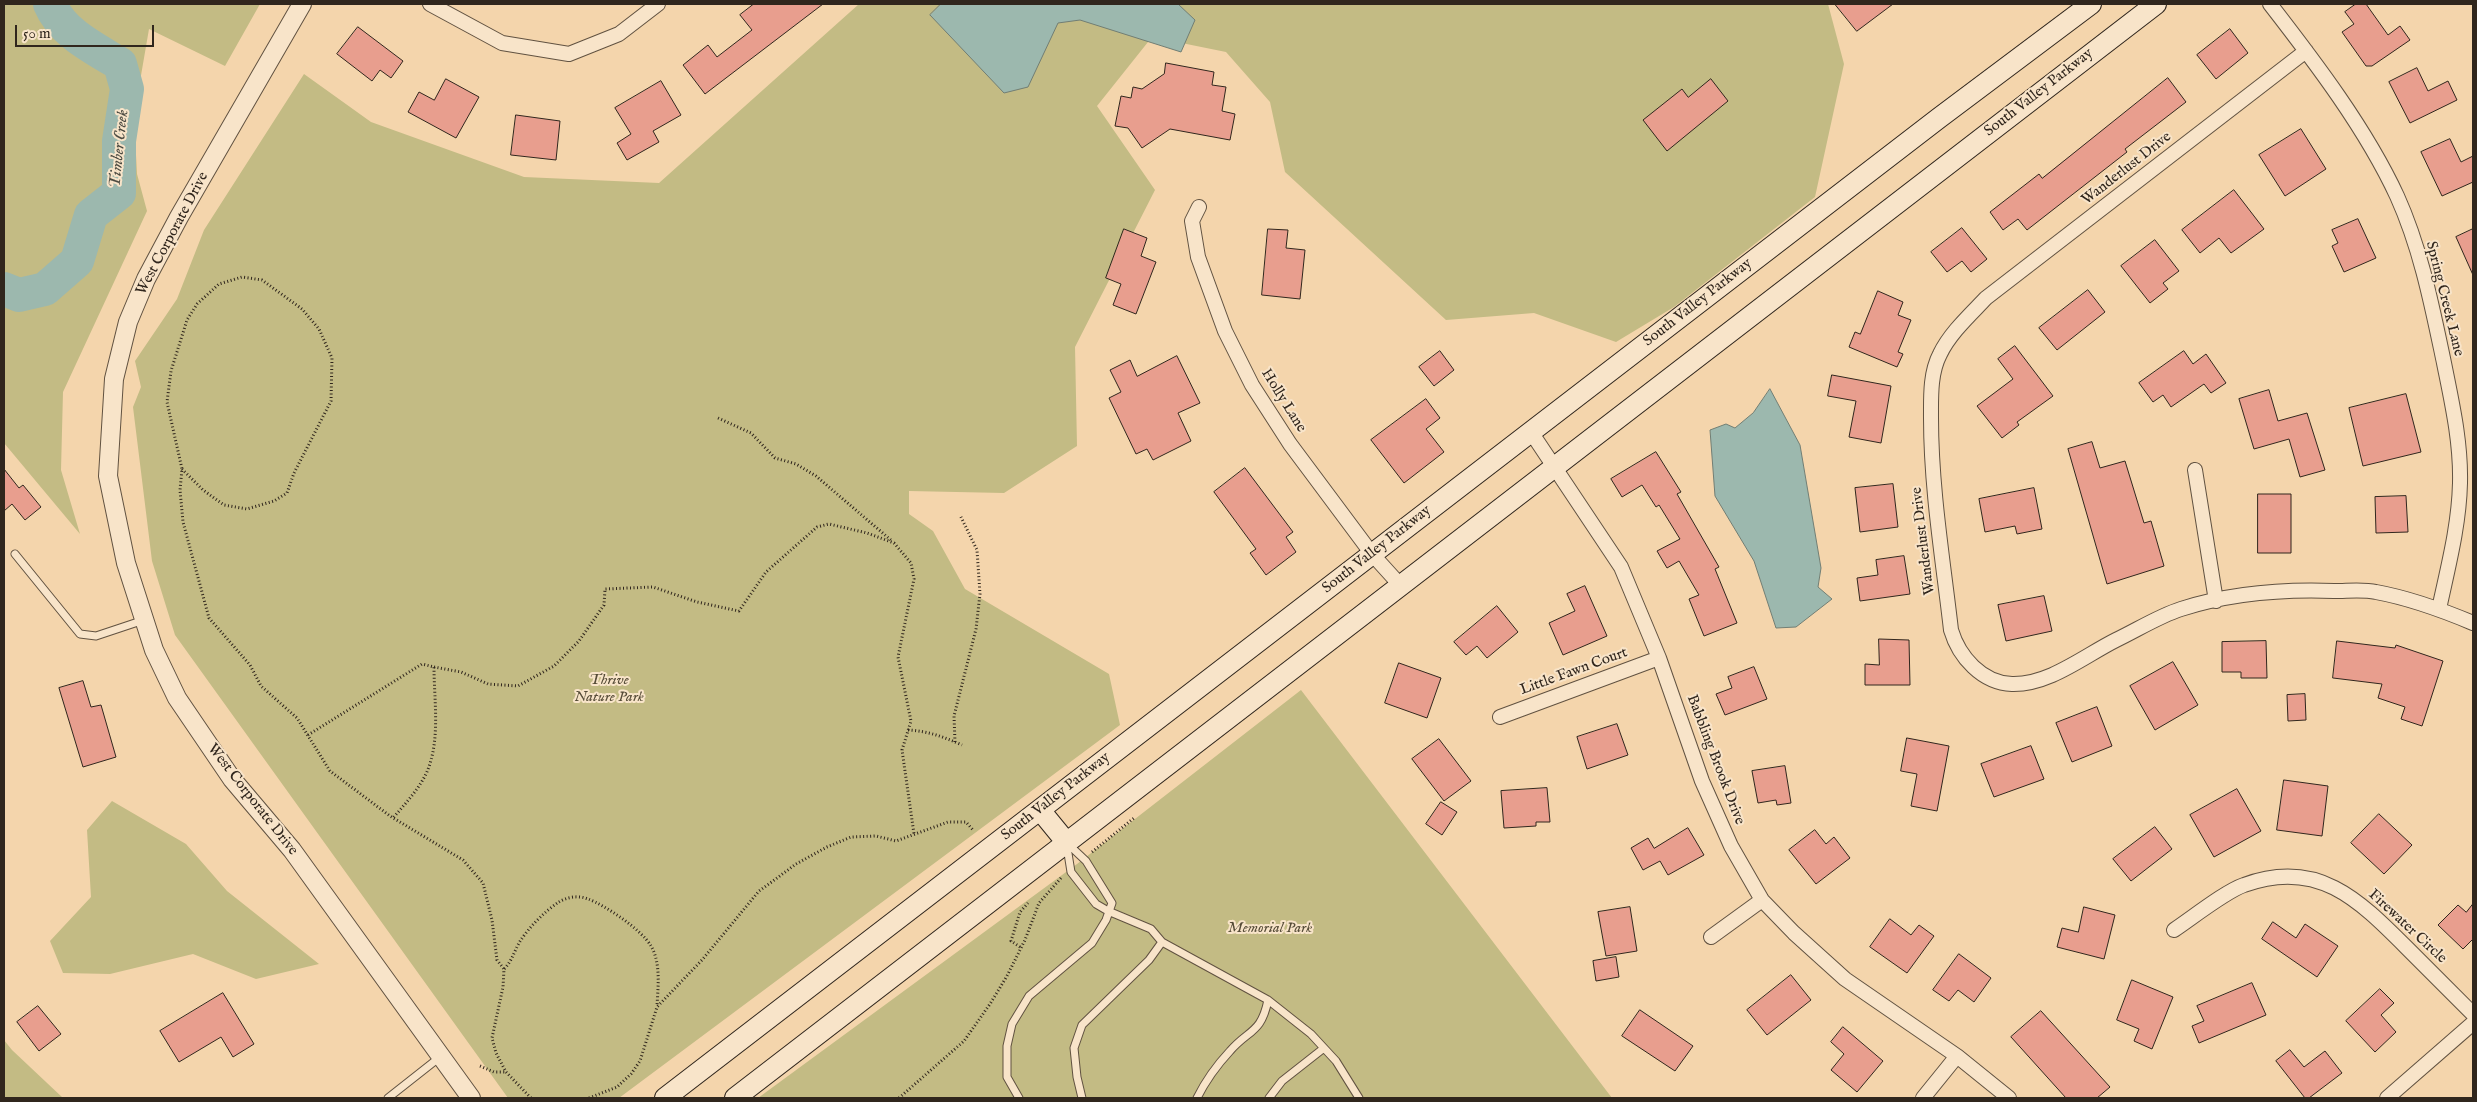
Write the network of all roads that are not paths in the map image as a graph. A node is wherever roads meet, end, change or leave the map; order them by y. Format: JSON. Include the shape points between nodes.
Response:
{"nodes":[{"id":1,"x":302,"y":4,"type":"edge"},
{"id":2,"x":430,"y":4,"type":"edge"},
{"id":3,"x":658,"y":4,"type":"edge"},
{"id":4,"x":2091,"y":4,"type":"edge"},
{"id":5,"x":2156,"y":4,"type":"edge"},
{"id":6,"x":2270,"y":4,"type":"edge"},
{"id":7,"x":448,"y":8,"type":"edge"},
{"id":8,"x":2306,"y":50,"type":"junction"},
{"id":9,"x":1199,"y":207,"type":"dead end"},
{"id":10,"x":1531,"y":432,"type":"junction"},
{"id":11,"x":1556,"y":465,"type":"junction"},
{"id":12,"x":2195,"y":470,"type":"dead end"},
{"id":13,"x":16,"y":554,"type":"dead end"},
{"id":14,"x":1372,"y":554,"type":"junction"},
{"id":15,"x":1401,"y":586,"type":"junction"},
{"id":16,"x":2216,"y":601,"type":"junction"},
{"id":17,"x":2438,"y":609,"type":"junction"},
{"id":18,"x":145,"y":620,"type":"junction"},
{"id":19,"x":2473,"y":623,"type":"edge"},
{"id":20,"x":1660,"y":658,"type":"junction"},
{"id":21,"x":1500,"y":717,"type":"dead end"},
{"id":22,"x":1040,"y":810,"type":"junction"},
{"id":23,"x":1067,"y":842,"type":"junction"},
{"id":24,"x":1762,"y":900,"type":"junction"},
{"id":25,"x":1108,"y":912,"type":"junction"},
{"id":26,"x":2174,"y":930,"type":"dead end"},
{"id":27,"x":1711,"y":938,"type":"dead end"},
{"id":28,"x":1162,"y":942,"type":"junction"},
{"id":29,"x":1268,"y":1000,"type":"junction"},
{"id":30,"x":2473,"y":1014,"type":"edge"},
{"id":31,"x":2473,"y":1022,"type":"edge"},
{"id":32,"x":1324,"y":1048,"type":"junction"},
{"id":33,"x":1957,"y":1056,"type":"junction"},
{"id":34,"x":440,"y":1057,"type":"junction"},
{"id":35,"x":388,"y":1098,"type":"edge"},
{"id":36,"x":471,"y":1098,"type":"edge"},
{"id":37,"x":665,"y":1098,"type":"edge"},
{"id":38,"x":735,"y":1098,"type":"edge"},
{"id":39,"x":1019,"y":1098,"type":"edge"},
{"id":40,"x":1082,"y":1098,"type":"edge"},
{"id":41,"x":1197,"y":1098,"type":"edge"},
{"id":42,"x":1269,"y":1098,"type":"edge"},
{"id":43,"x":1359,"y":1098,"type":"edge"},
{"id":44,"x":1923,"y":1098,"type":"edge"},
{"id":45,"x":2009,"y":1098,"type":"edge"},
{"id":46,"x":2387,"y":1098,"type":"edge"}],
"edges":[{"from":1,"to":18,"type":"street","name":"West Corporate Drive","via":[[178,217],[128,322],[114,379],[108,476],[126,564]]},
{"from":2,"to":7,"type":"street"},
{"from":3,"to":7,"type":"street","via":[[619,34],[568,54],[502,43]]},
{"from":4,"to":10,"type":"main road","name":"South Valley Parkway"},
{"from":5,"to":11,"type":"main road","name":"South Valley Parkway"},
{"from":6,"to":8,"type":"street","name":"Spring Creek Lane"},
{"from":8,"to":16,"type":"street","name":"Wanderlust Drive","via":[[1986,298],[1962,323],[1940,354],[1934,371],[1931,462],[1951,630],[1956,646],[1972,667],[1995,681],[2013,684],[2034,681],[2058,672],[2180,609]]},
{"from":8,"to":17,"type":"street","name":"Spring Creek Lane","via":[[2372,150],[2397,196],[2430,292],[2458,434],[2460,482],[2457,527]]},
{"from":9,"to":14,"type":"street","name":"Holly Lane","via":[[1192,221],[1198,257],[1225,331],[1248,378],[1290,444]]},
{"from":10,"to":11,"type":"street","name":"Babbling Brook Drive"},
{"from":10,"to":14,"type":"main road","name":"South Valley Parkway"},
{"from":11,"to":15,"type":"main road","name":"South Valley Parkway"},
{"from":11,"to":20,"type":"street","name":"Babbling Brook Drive","via":[[1621,567]]},
{"from":12,"to":16,"type":"street"},
{"from":13,"to":18,"type":"lane","via":[[80,634],[96,636]]},
{"from":14,"to":15,"type":"street","name":"Holly Lane"},
{"from":14,"to":22,"type":"main road","name":"South Valley Parkway"},
{"from":15,"to":23,"type":"main road","name":"South Valley Parkway"},
{"from":16,"to":17,"type":"street","name":"Wanderlust Drive","via":[[2252,592],[2285,589],[2374,592]]},
{"from":17,"to":19,"type":"street","name":"Wanderlust Drive"},
{"from":18,"to":34,"type":"street","name":"West Corporate Drive","via":[[177,698],[232,779],[292,850]]},
{"from":20,"to":21,"type":"street","name":"Little Fawn Court"},
{"from":20,"to":24,"type":"street","name":"Babbling Brook Drive","via":[[1702,781],[1731,846]]},
{"from":22,"to":23,"type":"main road"},
{"from":22,"to":37,"type":"main road","name":"South Valley Parkway"},
{"from":23,"to":25,"type":"lane","via":[[1071,872],[1096,904]]},
{"from":23,"to":25,"type":"lane","via":[[1084,858],[1112,903]]},
{"from":23,"to":38,"type":"main road","name":"South Valley Parkway"},
{"from":24,"to":27,"type":"street"},
{"from":24,"to":33,"type":"street","name":"Babbling Brook Drive","via":[[1794,934],[1845,979]]},
{"from":25,"to":28,"type":"lane","via":[[1151,929]]},
{"from":25,"to":39,"type":"lane","via":[[1092,943],[1029,996],[1012,1024],[1007,1046],[1007,1077]]},
{"from":26,"to":30,"type":"street","name":"Firewater Circle","via":[[2242,885],[2273,876],[2304,877],[2336,888],[2366,908]]},
{"from":28,"to":29,"type":"lane"},
{"from":28,"to":40,"type":"lane","via":[[1149,960],[1082,1026],[1074,1048]]},
{"from":29,"to":32,"type":"lane"},
{"from":29,"to":41,"type":"lane","via":[[1265,1015],[1253,1033],[1232,1048],[1209,1074]]},
{"from":31,"to":46,"type":"street"},
{"from":32,"to":42,"type":"lane","via":[[1282,1081]]},
{"from":32,"to":43,"type":"lane","via":[[1339,1063]]},
{"from":33,"to":44,"type":"street"},
{"from":33,"to":45,"type":"street","name":"Babbling Brook Drive"},
{"from":34,"to":35,"type":"lane"},
{"from":34,"to":36,"type":"street","name":"West Corporate Drive"}]}
